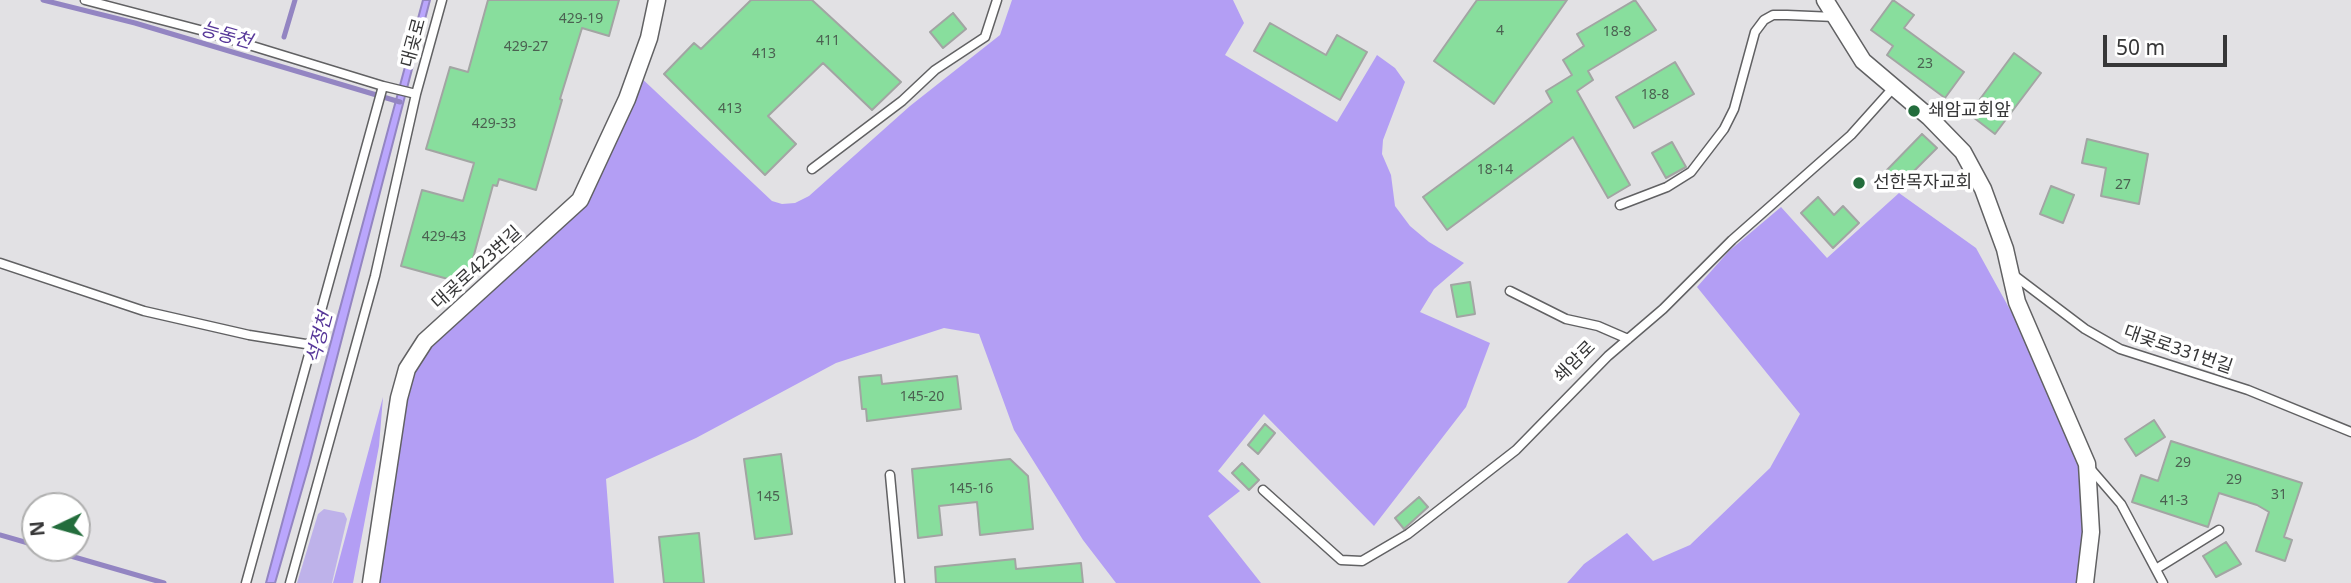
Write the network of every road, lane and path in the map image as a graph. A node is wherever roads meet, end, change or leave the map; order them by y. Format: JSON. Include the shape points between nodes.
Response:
{"nodes":[{"id":1,"x":85,"y":0,"type":"edge"},
{"id":2,"x":442,"y":0,"type":"edge"},
{"id":3,"x":657,"y":0,"type":"edge"},
{"id":4,"x":997,"y":0,"type":"edge"},
{"id":5,"x":1825,"y":0,"type":"edge"},
{"id":6,"x":1835,"y":17,"type":"junction"},
{"id":7,"x":1894,"y":87,"type":"junction"},
{"id":8,"x":386,"y":88,"type":"junction"},
{"id":9,"x":414,"y":93,"type":"junction"},
{"id":10,"x":812,"y":169,"type":"dead end"},
{"id":11,"x":1620,"y":205,"type":"dead end"},
{"id":12,"x":0,"y":263,"type":"edge"},
{"id":13,"x":2010,"y":272,"type":"junction"},
{"id":14,"x":1510,"y":290,"type":"dead end"},
{"id":15,"x":1628,"y":339,"type":"junction"},
{"id":16,"x":312,"y":345,"type":"junction"},
{"id":17,"x":2351,"y":432,"type":"edge"},
{"id":18,"x":2087,"y":464,"type":"junction"},
{"id":19,"x":890,"y":475,"type":"dead end"},
{"id":20,"x":1263,"y":490,"type":"dead end"},
{"id":21,"x":2219,"y":530,"type":"dead end"},
{"id":22,"x":2156,"y":569,"type":"junction"},
{"id":23,"x":246,"y":583,"type":"edge"},
{"id":24,"x":290,"y":583,"type":"edge"},
{"id":25,"x":371,"y":583,"type":"edge"},
{"id":26,"x":900,"y":583,"type":"edge"},
{"id":27,"x":2085,"y":583,"type":"edge"},
{"id":28,"x":2163,"y":583,"type":"edge"}],
"edges":[{"from":1,"to":8,"type":"lane"},
{"from":2,"to":9,"type":"lane","name":"대곶로"},
{"from":3,"to":25,"type":"street","name":"대곶로423번길","via":[[627,99],[580,200],[425,341],[407,369]]},
{"from":4,"to":10,"type":"lane","via":[[985,37],[935,70]]},
{"from":5,"to":6,"type":"street"},
{"from":6,"to":7,"type":"street","via":[[1863,61]]},
{"from":6,"to":11,"type":"lane","via":[[1773,15],[1764,20],[1755,32],[1724,129],[1690,172],[1667,187]]},
{"from":7,"to":13,"type":"street","via":[[1963,152],[1983,189]]},
{"from":7,"to":15,"type":"lane","name":"쇄암로","via":[[1852,135]]},
{"from":8,"to":9,"type":"lane"},
{"from":8,"to":16,"type":"lane"},
{"from":9,"to":24,"type":"lane","name":"대곶로","via":[[375,276]]},
{"from":12,"to":16,"type":"lane","via":[[144,311]]},
{"from":13,"to":17,"type":"lane","name":"대곶로331번길","via":[[2085,329],[2120,349],[2248,390]]},
{"from":13,"to":18,"type":"street","via":[[2017,302]]},
{"from":14,"to":15,"type":"lane","via":[[1566,319]]},
{"from":15,"to":20,"type":"lane","name":"쇄암로","via":[[1516,450],[1408,534],[1362,561],[1341,560],[1326,550]]},
{"from":16,"to":23,"type":"lane"},
{"from":18,"to":22,"type":"lane","via":[[2121,504]]},
{"from":18,"to":27,"type":"street","via":[[2091,532]]},
{"from":19,"to":26,"type":"lane"},
{"from":21,"to":22,"type":"lane"},
{"from":22,"to":28,"type":"lane"}]}
